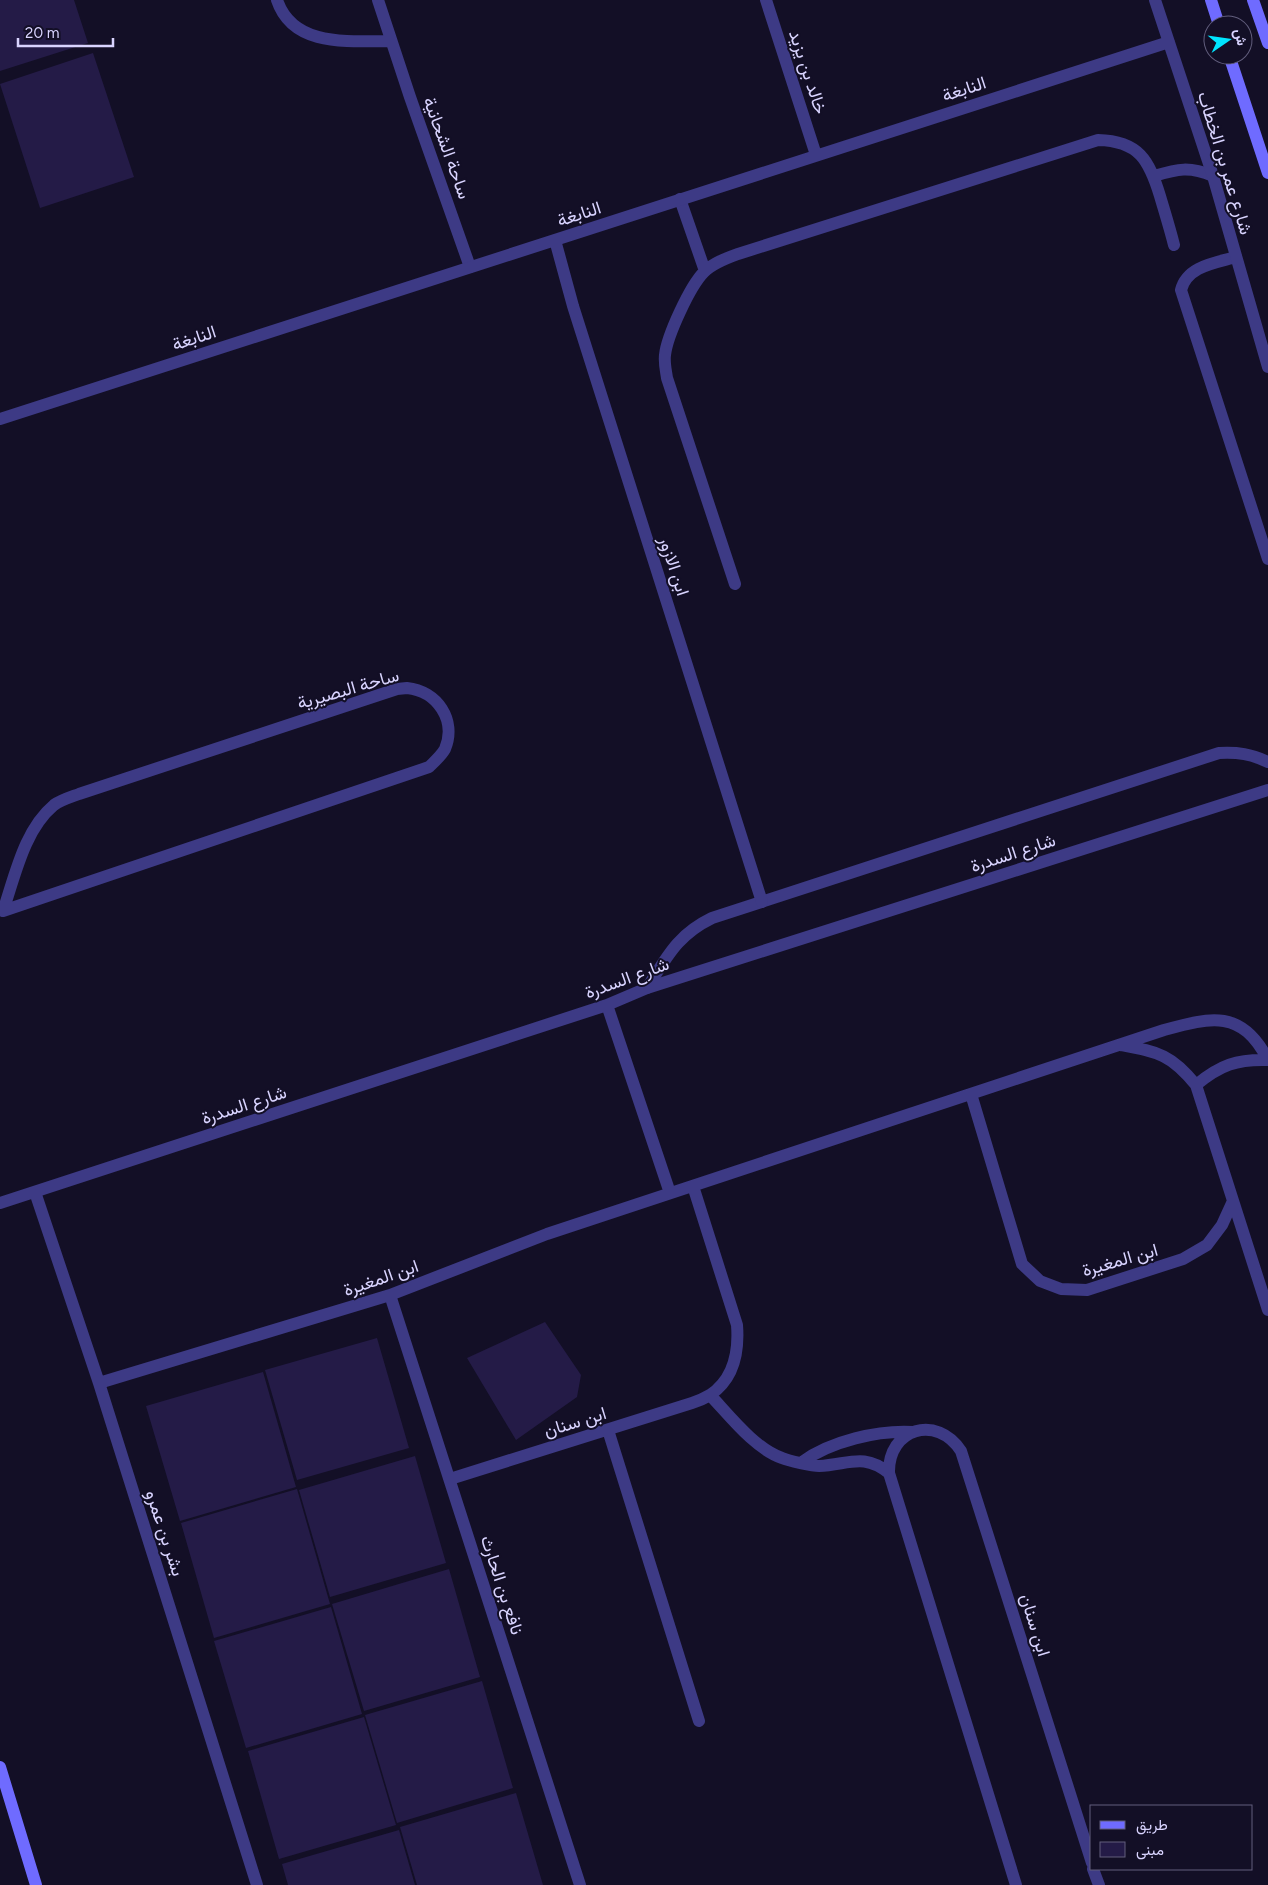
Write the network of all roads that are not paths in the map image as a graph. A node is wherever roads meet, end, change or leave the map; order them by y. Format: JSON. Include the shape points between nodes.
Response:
{"nodes":[{"id":1,"x":277,"y":0,"type":"edge"},
{"id":2,"x":378,"y":0,"type":"edge"},
{"id":3,"x":766,"y":0,"type":"edge"},
{"id":4,"x":1155,"y":0,"type":"edge"},
{"id":5,"x":1211,"y":0,"type":"edge"},
{"id":6,"x":1253,"y":0,"type":"edge"},
{"id":7,"x":1216,"y":15,"type":"edge"},
{"id":8,"x":391,"y":41,"type":"junction"},
{"id":9,"x":1169,"y":42,"type":"junction"},
{"id":10,"x":1268,"y":43,"type":"edge"},
{"id":11,"x":1232,"y":65,"type":"edge"},
{"id":12,"x":816,"y":155,"type":"junction"},
{"id":13,"x":1268,"y":173,"type":"edge"},
{"id":14,"x":1154,"y":176,"type":"junction"},
{"id":15,"x":1213,"y":176,"type":"junction"},
{"id":16,"x":680,"y":200,"type":"junction"},
{"id":17,"x":555,"y":240,"type":"junction"},
{"id":18,"x":1174,"y":245,"type":"dead end"},
{"id":19,"x":1236,"y":257,"type":"junction"},
{"id":20,"x":470,"y":267,"type":"junction"},
{"id":21,"x":705,"y":271,"type":"junction"},
{"id":22,"x":1268,"y":367,"type":"edge"},
{"id":23,"x":0,"y":419,"type":"edge"},
{"id":24,"x":1268,"y":559,"type":"edge"},
{"id":25,"x":735,"y":584,"type":"dead end"},
{"id":26,"x":1268,"y":762,"type":"edge"},
{"id":27,"x":1268,"y":790,"type":"edge"},
{"id":28,"x":762,"y":902,"type":"junction"},
{"id":29,"x":2,"y":911,"type":"edge"},
{"id":30,"x":647,"y":988,"type":"junction"},
{"id":31,"x":607,"y":1005,"type":"junction"},
{"id":32,"x":1121,"y":1044,"type":"junction"},
{"id":33,"x":1268,"y":1060,"type":"edge"},
{"id":34,"x":1196,"y":1085,"type":"junction"},
{"id":35,"x":971,"y":1094,"type":"junction"},
{"id":36,"x":693,"y":1186,"type":"junction"},
{"id":37,"x":35,"y":1192,"type":"junction"},
{"id":38,"x":670,"y":1193,"type":"junction"},
{"id":39,"x":1233,"y":1201,"type":"junction"},
{"id":40,"x":0,"y":1203,"type":"edge"},
{"id":41,"x":390,"y":1295,"type":"junction"},
{"id":42,"x":1268,"y":1310,"type":"edge"},
{"id":43,"x":99,"y":1383,"type":"junction"},
{"id":44,"x":710,"y":1395,"type":"junction"},
{"id":45,"x":608,"y":1430,"type":"junction"},
{"id":46,"x":913,"y":1432,"type":"junction"},
{"id":47,"x":802,"y":1462,"type":"junction"},
{"id":48,"x":889,"y":1473,"type":"junction"},
{"id":49,"x":450,"y":1479,"type":"junction"},
{"id":50,"x":699,"y":1721,"type":"dead end"},
{"id":51,"x":0,"y":1767,"type":"edge"},
{"id":52,"x":1090,"y":1858,"type":"edge"},
{"id":53,"x":1093,"y":1870,"type":"edge"},
{"id":54,"x":36,"y":1885,"type":"edge"},
{"id":55,"x":258,"y":1885,"type":"edge"},
{"id":56,"x":580,"y":1885,"type":"edge"},
{"id":57,"x":1016,"y":1885,"type":"edge"},
{"id":58,"x":1098,"y":1885,"type":"edge"}],
"edges":[{"from":1,"to":8,"type":"street","via":[[284,14],[302,32],[335,41]]},
{"from":2,"to":8,"type":"street","name":"ساحة الشحانية"},
{"from":3,"to":12,"type":"street","name":"خالد بن يزيد"},
{"from":4,"to":9,"type":"street","name":"شارع عمر بن الخطاب"},
{"from":5,"to":7,"type":"main road"},
{"from":6,"to":10,"type":"main road"},
{"from":8,"to":20,"type":"street","name":"ساحة الشحانية"},
{"from":9,"to":12,"type":"street","name":"النابغة"},
{"from":9,"to":15,"type":"street","name":"شارع عمر بن الخطاب"},
{"from":11,"to":13,"type":"main road","name":"شارع عمر بن الخطاب"},
{"from":12,"to":16,"type":"street","name":"النابغة"},
{"from":14,"to":15,"type":"street","via":[[1190,168]]},
{"from":14,"to":18,"type":"street"},
{"from":14,"to":21,"type":"street","via":[[1140,153],[1113,140],[1098,140],[738,254]]},
{"from":15,"to":19,"type":"street","name":"شارع عمر بن الخطاب"},
{"from":16,"to":17,"type":"street","name":"النابغة"},
{"from":16,"to":21,"type":"street"},
{"from":17,"to":20,"type":"street","name":"النابغة"},
{"from":17,"to":28,"type":"street","name":"ابن الازور","via":[[573,306]]},
{"from":19,"to":22,"type":"street","name":"شارع عمر بن الخطاب"},
{"from":19,"to":24,"type":"street","via":[[1192,272],[1186,276],[1182,290]]},
{"from":20,"to":23,"type":"street","name":"النابغة"},
{"from":21,"to":25,"type":"street","via":[[688,297],[672,334],[665,367]]},
{"from":26,"to":28,"type":"street","via":[[1252,755],[1219,754]]},
{"from":27,"to":30,"type":"street","name":"شارع السدرة"},
{"from":28,"to":30,"type":"street","via":[[712,918],[692,929],[674,945]]},
{"from":29,"to":29,"type":"street","name":"ساحة البصيرية","via":[[429,767],[448,740],[444,712],[435,700],[418,689],[397,689],[68,799],[55,805],[34,829]]},
{"from":30,"to":31,"type":"street","name":"شارع السدرة"},
{"from":31,"to":37,"type":"street","name":"شارع السدرة"},
{"from":31,"to":38,"type":"street"},
{"from":32,"to":33,"type":"street","name":"ابن المغيرة","via":[[1196,1021],[1218,1019],[1237,1025],[1252,1035]]},
{"from":32,"to":34,"type":"street","via":[[1155,1051],[1170,1059]]},
{"from":32,"to":35,"type":"street","name":"ابن المغيرة"},
{"from":33,"to":34,"type":"street","name":"ابن المغيرة","via":[[1229,1064],[1211,1072]]},
{"from":34,"to":39,"type":"street"},
{"from":35,"to":36,"type":"street","name":"ابن المغيرة"},
{"from":35,"to":39,"type":"street","name":"ابن المغيرة","via":[[1022,1264],[1047,1284],[1061,1289],[1087,1290],[1183,1259],[1207,1245],[1222,1225]]},
{"from":36,"to":38,"type":"street","name":"ابن المغيرة"},
{"from":36,"to":44,"type":"street","name":"ابن سنان","via":[[737,1325],[736,1358],[730,1373]]},
{"from":37,"to":40,"type":"street","name":"شارع السدرة"},
{"from":37,"to":43,"type":"street","name":"بشر بن عمرو"},
{"from":38,"to":41,"type":"street","name":"ابن المغيرة","via":[[547,1234]]},
{"from":39,"to":42,"type":"street"},
{"from":41,"to":43,"type":"street","name":"ابن المغيرة"},
{"from":41,"to":49,"type":"street","name":"نافع بن الحارث"},
{"from":43,"to":55,"type":"street","name":"بشر بن عمرو"},
{"from":44,"to":45,"type":"street","name":"ابن سنان"},
{"from":44,"to":47,"type":"street","via":[[769,1452]]},
{"from":45,"to":49,"type":"street","name":"ابن سنان"},
{"from":45,"to":50,"type":"street"},
{"from":46,"to":47,"type":"street","name":"ابن سنان","via":[[867,1435],[822,1450]]},
{"from":46,"to":48,"type":"street","via":[[904,1437],[892,1452]]},
{"from":46,"to":52,"type":"street","name":"ابن سنان","via":[[923,1429],[941,1432],[950,1436],[961,1450]]},
{"from":47,"to":48,"type":"street","via":[[819,1466],[863,1460]]},
{"from":48,"to":57,"type":"street"},
{"from":49,"to":56,"type":"street","name":"نافع بن الحارث"},
{"from":51,"to":54,"type":"main road"},
{"from":53,"to":58,"type":"street"}]}
